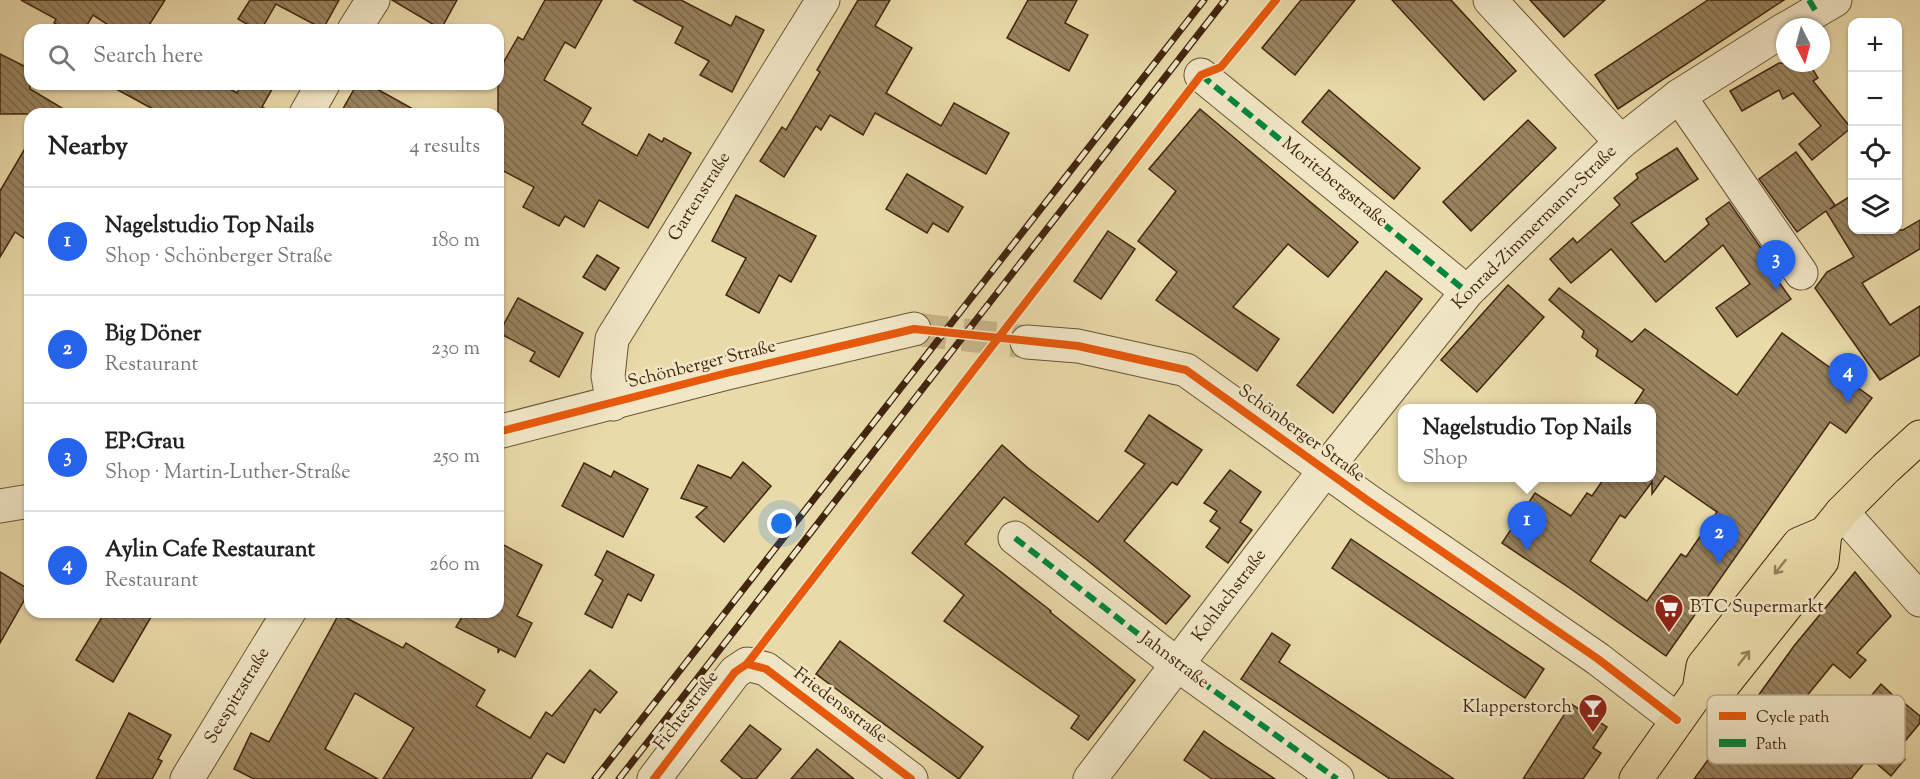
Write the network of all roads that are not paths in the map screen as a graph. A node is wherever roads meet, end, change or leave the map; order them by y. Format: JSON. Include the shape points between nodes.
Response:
{"nodes":[{"id":1,"x":373,"y":0,"type":"edge"},
{"id":2,"x":823,"y":0,"type":"edge"},
{"id":3,"x":1490,"y":0,"type":"edge"},
{"id":4,"x":358,"y":24,"type":"edge"},
{"id":5,"x":1776,"y":35,"type":"edge"},
{"id":6,"x":1201,"y":75,"type":"dead end"},
{"id":7,"x":320,"y":90,"type":"edge"},
{"id":8,"x":1679,"y":96,"type":"junction"},
{"id":9,"x":309,"y":108,"type":"edge"},
{"id":10,"x":1621,"y":142,"type":"junction"},
{"id":11,"x":1801,"y":273,"type":"dead end"},
{"id":12,"x":1467,"y":292,"type":"junction"},
{"id":13,"x":914,"y":329,"type":"tunnel mouth"},
{"id":14,"x":1027,"y":342,"type":"tunnel mouth"},
{"id":15,"x":613,"y":404,"type":"junction"},
{"id":16,"x":504,"y":431,"type":"edge"},
{"id":17,"x":1920,"y":437,"type":"edge"},
{"id":18,"x":1324,"y":470,"type":"junction"},
{"id":19,"x":24,"y":502,"type":"edge"},
{"id":20,"x":0,"y":506,"type":"edge"},
{"id":21,"x":1834,"y":523,"type":"junction"},
{"id":22,"x":1015,"y":538,"type":"dead end"},
{"id":23,"x":1920,"y":600,"type":"edge"},
{"id":24,"x":285,"y":618,"type":"edge"},
{"id":25,"x":747,"y":664,"type":"joint"},
{"id":26,"x":1178,"y":664,"type":"junction"},
{"id":27,"x":1677,"y":720,"type":"junction"},
{"id":28,"x":187,"y":779,"type":"edge"},
{"id":29,"x":654,"y":779,"type":"edge"},
{"id":30,"x":911,"y":779,"type":"edge"},
{"id":31,"x":1090,"y":779,"type":"edge"},
{"id":32,"x":1337,"y":779,"type":"edge"},
{"id":33,"x":1636,"y":779,"type":"edge"}],
"edges":[{"from":1,"to":4,"type":"street"},
{"from":2,"to":15,"type":"street","name":"Gartenstraße","via":[[612,339],[608,376]]},
{"from":3,"to":10,"type":"street"},
{"from":5,"to":8,"type":"street","name":"Konrad-Zimmermann-Straße"},
{"from":6,"to":12,"type":"street","name":"Moritzbergstraße"},
{"from":7,"to":9,"type":"street"},
{"from":8,"to":10,"type":"street","name":"Konrad-Zimmermann-Straße"},
{"from":8,"to":11,"type":"street"},
{"from":10,"to":12,"type":"street","name":"Konrad-Zimmermann-Straße"},
{"from":12,"to":18,"type":"street","name":"Konrad-Zimmermann-Straße"},
{"from":13,"to":15,"type":"street","name":"Schönberger Straße"},
{"from":14,"to":18,"type":"street","name":"Schönberger Straße","via":[[1078,346],[1186,370]]},
{"from":15,"to":16,"type":"street","name":"Schönberger Straße"},
{"from":17,"to":21,"type":"main road"},
{"from":18,"to":26,"type":"street","name":"Kohlachstraße"},
{"from":18,"to":27,"type":"street","name":"Schönberger Straße","via":[[1598,659]]},
{"from":19,"to":20,"type":"street"},
{"from":21,"to":23,"type":"street"},
{"from":21,"to":27,"type":"main road","via":[[1799,544],[1703,666],[1699,690]]},
{"from":22,"to":26,"type":"street","name":"Jahnstraße"},
{"from":24,"to":28,"type":"street","name":"Seespitzstraße"},
{"from":25,"to":29,"type":"street","name":"Fichtestraße","via":[[735,672]]},
{"from":25,"to":30,"type":"street","name":"Friedensstraße","via":[[766,669]]},
{"from":26,"to":31,"type":"street","name":"Kohlachstraße"},
{"from":26,"to":32,"type":"street","name":"Jahnstraße"},
{"from":27,"to":33,"type":"main road"}]}
